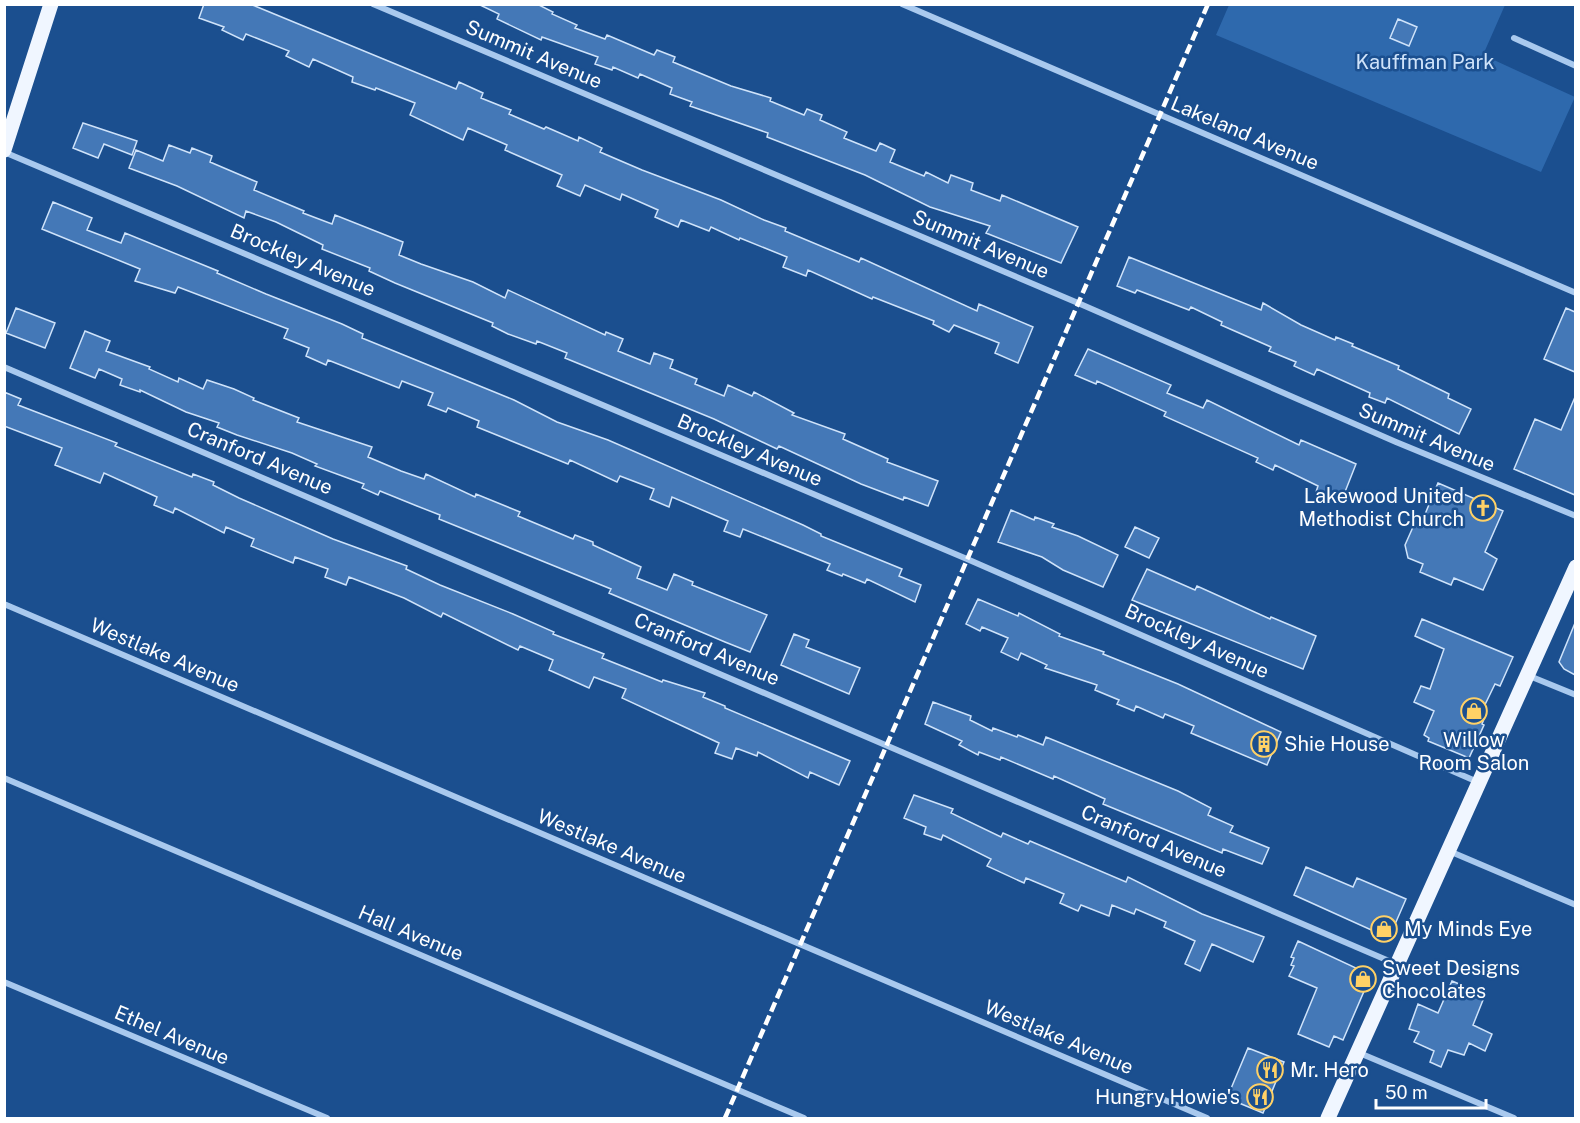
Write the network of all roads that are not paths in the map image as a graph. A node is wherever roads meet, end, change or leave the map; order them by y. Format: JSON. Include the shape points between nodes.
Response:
{"nodes":[{"id":1,"x":51,"y":4,"type":"edge"},
{"id":2,"x":373,"y":4,"type":"edge"},
{"id":3,"x":902,"y":4,"type":"edge"},
{"id":4,"x":1514,"y":38,"type":"dead end"},
{"id":5,"x":1575,"y":66,"type":"edge"},
{"id":6,"x":4,"y":151,"type":"edge"},
{"id":7,"x":1575,"y":293,"type":"edge"},
{"id":8,"x":4,"y":367,"type":"edge"},
{"id":9,"x":1575,"y":516,"type":"edge"},
{"id":10,"x":1575,"y":567,"type":"edge"},
{"id":11,"x":4,"y":604,"type":"edge"},
{"id":12,"x":1527,"y":675,"type":"junction"},
{"id":13,"x":1575,"y":695,"type":"edge"},
{"id":14,"x":4,"y":778,"type":"edge"},
{"id":15,"x":1480,"y":783,"type":"junction"},
{"id":16,"x":1449,"y":850,"type":"junction"},
{"id":17,"x":1575,"y":905,"type":"edge"},
{"id":18,"x":1396,"y":964,"type":"junction"},
{"id":19,"x":4,"y":982,"type":"edge"},
{"id":20,"x":1357,"y":1052,"type":"junction"},
{"id":21,"x":327,"y":1119,"type":"edge"},
{"id":22,"x":804,"y":1119,"type":"edge"},
{"id":23,"x":1207,"y":1119,"type":"edge"},
{"id":24,"x":1328,"y":1119,"type":"edge"},
{"id":25,"x":1514,"y":1119,"type":"edge"}],
"edges":[{"from":1,"to":6,"type":"main road"},
{"from":2,"to":9,"type":"street","name":"Summit Avenue"},
{"from":3,"to":7,"type":"street","name":"Lakeland Avenue"},
{"from":4,"to":5,"type":"street"},
{"from":6,"to":15,"type":"street","name":"Brockley Avenue","via":[[967,560]]},
{"from":8,"to":18,"type":"street","name":"Cranford Avenue"},
{"from":10,"to":12,"type":"main road"},
{"from":11,"to":23,"type":"street","name":"Westlake Avenue"},
{"from":12,"to":13,"type":"street"},
{"from":12,"to":15,"type":"main road"},
{"from":14,"to":22,"type":"street","name":"Hall Avenue"},
{"from":15,"to":16,"type":"main road"},
{"from":16,"to":17,"type":"street"},
{"from":16,"to":18,"type":"main road"},
{"from":18,"to":20,"type":"main road"},
{"from":19,"to":21,"type":"street","name":"Ethel Avenue"},
{"from":20,"to":24,"type":"main road"},
{"from":20,"to":25,"type":"street"}]}
